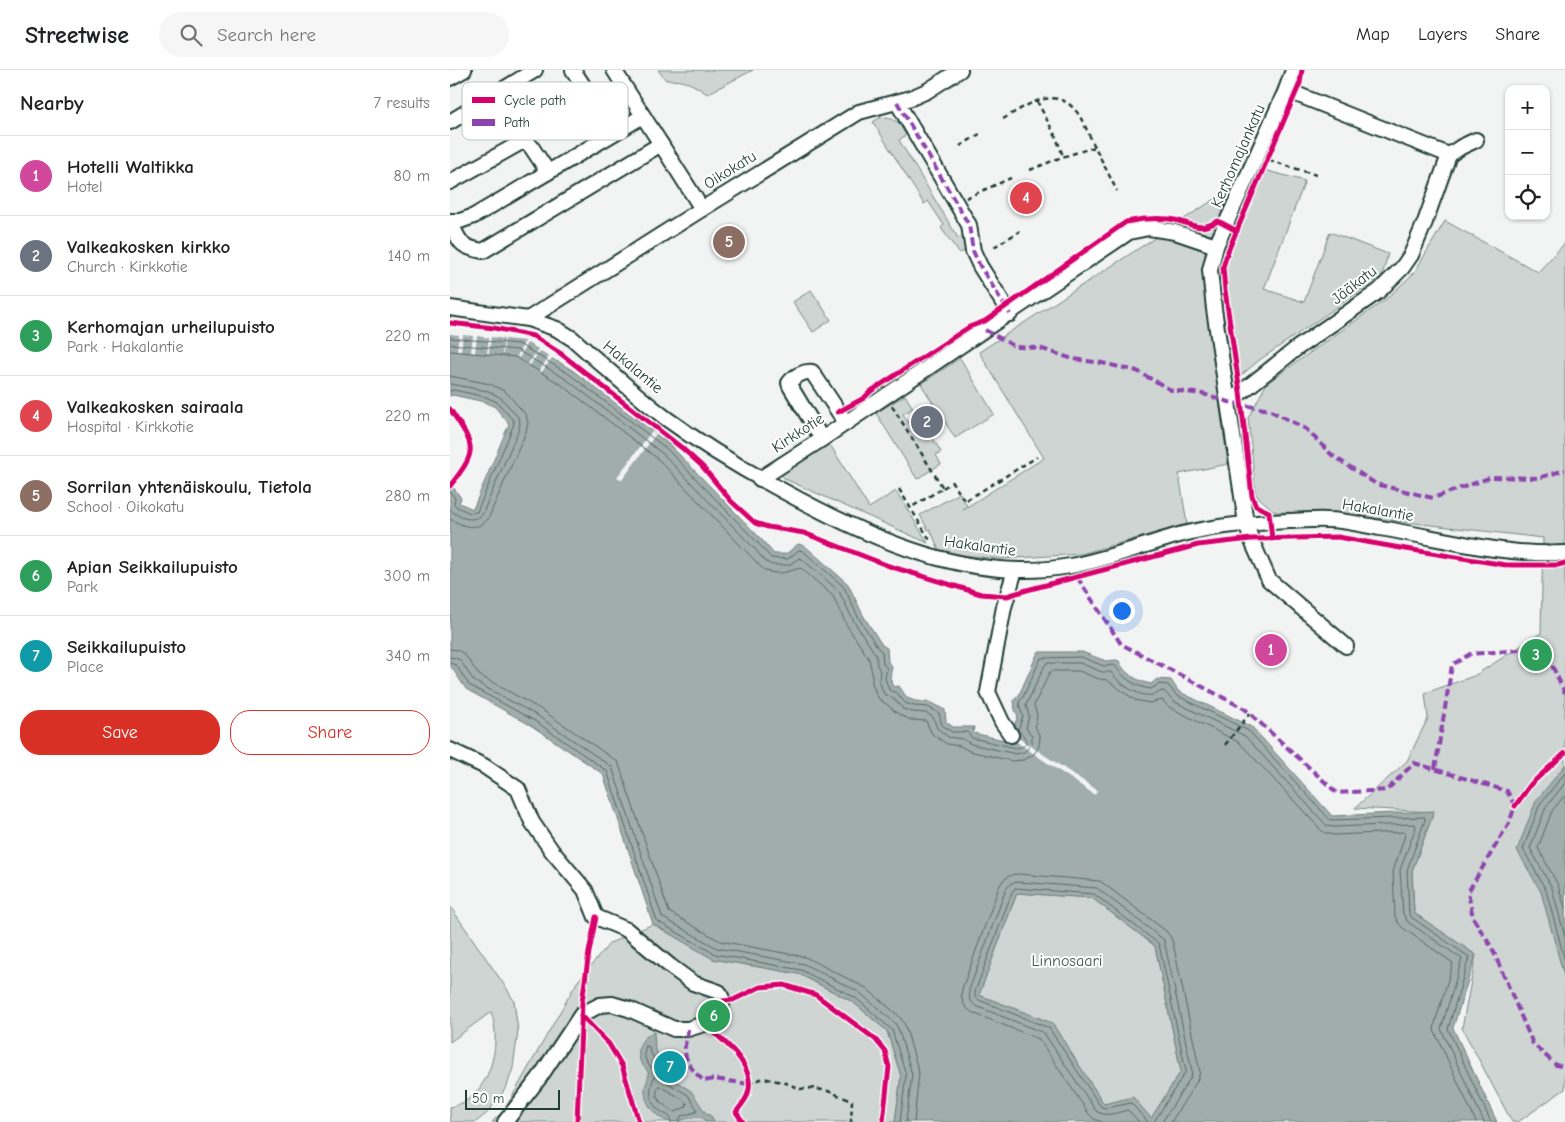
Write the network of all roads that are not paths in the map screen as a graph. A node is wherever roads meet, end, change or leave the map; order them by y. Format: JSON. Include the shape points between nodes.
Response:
{"nodes":[{"id":1,"x":464,"y":70,"type":"edge"},
{"id":2,"x":535,"y":70,"type":"edge"},
{"id":3,"x":573,"y":70,"type":"edge"},
{"id":4,"x":614,"y":70,"type":"edge"},
{"id":5,"x":960,"y":70,"type":"edge"},
{"id":6,"x":1293,"y":70,"type":"edge"},
{"id":7,"x":450,"y":78,"type":"edge"},
{"id":8,"x":515,"y":82,"type":"edge"},
{"id":9,"x":581,"y":82,"type":"edge"},
{"id":10,"x":622,"y":82,"type":"edge"},
{"id":11,"x":1286,"y":90,"type":"junction"},
{"id":12,"x":628,"y":92,"type":"edge"},
{"id":13,"x":897,"y":102,"type":"junction"},
{"id":14,"x":462,"y":115,"type":"edge"},
{"id":15,"x":643,"y":116,"type":"junction"},
{"id":16,"x":450,"y":122,"type":"edge"},
{"id":17,"x":628,"y":125,"type":"edge"},
{"id":18,"x":604,"y":140,"type":"edge"},
{"id":19,"x":1476,"y":140,"type":"dead end"},
{"id":20,"x":661,"y":144,"type":"junction"},
{"id":21,"x":1449,"y":155,"type":"junction"},
{"id":22,"x":548,"y":172,"type":"junction"},
{"id":23,"x":450,"y":182,"type":"edge"},
{"id":24,"x":702,"y":209,"type":"junction"},
{"id":25,"x":450,"y":221,"type":"edge"},
{"id":26,"x":1216,"y":246,"type":"junction"},
{"id":27,"x":450,"y":308,"type":"edge"},
{"id":28,"x":1010,"y":314,"type":"junction"},
{"id":29,"x":528,"y":319,"type":"junction"},
{"id":30,"x":1229,"y":402,"type":"junction"},
{"id":31,"x":846,"y":423,"type":"junction"},
{"id":32,"x":822,"y":439,"type":"junction"},
{"id":33,"x":760,"y":479,"type":"junction"},
{"id":34,"x":1246,"y":523,"type":"junction"},
{"id":35,"x":1565,"y":553,"type":"edge"},
{"id":36,"x":1015,"y":570,"type":"junction"},
{"id":37,"x":1346,"y":646,"type":"dead end"},
{"id":38,"x":1011,"y":735,"type":"dead end"},
{"id":39,"x":450,"y":750,"type":"edge"},
{"id":40,"x":506,"y":1122,"type":"edge"}],
"edges":[{"from":1,"to":7,"type":"street"},
{"from":2,"to":8,"type":"street"},
{"from":3,"to":9,"type":"street"},
{"from":4,"to":10,"type":"street"},
{"from":5,"to":13,"type":"street","name":"Oikokatu","via":[[927,91]]},
{"from":6,"to":11,"type":"street","name":"Kerhomajankatu"},
{"from":11,"to":21,"type":"street"},
{"from":11,"to":26,"type":"street","name":"Kerhomajankatu"},
{"from":12,"to":15,"type":"street"},
{"from":13,"to":24,"type":"street","name":"Oikokatu","via":[[859,112]]},
{"from":13,"to":28,"type":"street","via":[[968,225],[973,251],[980,266]]},
{"from":14,"to":16,"type":"street"},
{"from":15,"to":17,"type":"street"},
{"from":15,"to":20,"type":"street"},
{"from":18,"to":22,"type":"street"},
{"from":19,"to":21,"type":"street"},
{"from":20,"to":24,"type":"street"},
{"from":20,"to":25,"type":"street","via":[[483,251],[461,244]]},
{"from":21,"to":30,"type":"street","name":"Jääkatu","via":[[1426,222],[1402,268],[1379,292],[1297,348]]},
{"from":22,"to":23,"type":"street","via":[[530,145],[520,143]]},
{"from":22,"to":25,"type":"street","via":[[474,216]]},
{"from":24,"to":29,"type":"street","name":"Oikokatu"},
{"from":26,"to":28,"type":"street","name":"Kirkkotie","via":[[1175,232],[1149,228],[1129,232]]},
{"from":26,"to":30,"type":"street","name":"Kerhomajankatu","via":[[1210,270]]},
{"from":27,"to":29,"type":"street","name":"Hakalantie"},
{"from":28,"to":31,"type":"street","name":"Kirkkotie"},
{"from":29,"to":33,"type":"street","name":"Hakalantie","via":[[557,329],[573,339],[667,418]]},
{"from":30,"to":34,"type":"street","name":"Kerhomajankatu"},
{"from":31,"to":32,"type":"street","name":"Kirkkotie"},
{"from":31,"to":32,"type":"street","via":[[812,372],[803,372],[789,383]]},
{"from":32,"to":33,"type":"street","name":"Kirkkotie"},
{"from":33,"to":36,"type":"street","name":"Hakalantie","via":[[831,518],[893,544],[962,564]]},
{"from":34,"to":35,"type":"street","name":"Hakalantie","via":[[1329,520],[1490,548]]},
{"from":34,"to":36,"type":"street","name":"Hakalantie","via":[[1183,534],[1070,566]]},
{"from":34,"to":37,"type":"street","name":"Kerhomajankatu","via":[[1269,580]]},
{"from":36,"to":38,"type":"street","via":[[1004,607],[988,692]]},
{"from":39,"to":40,"type":"street","via":[[484,766],[518,788],[532,822],[585,890],[596,917],[627,930],[693,983],[719,992],[723,1001],[712,1018],[688,1029],[672,1028],[612,1004],[600,1005],[582,1015]]}]}
